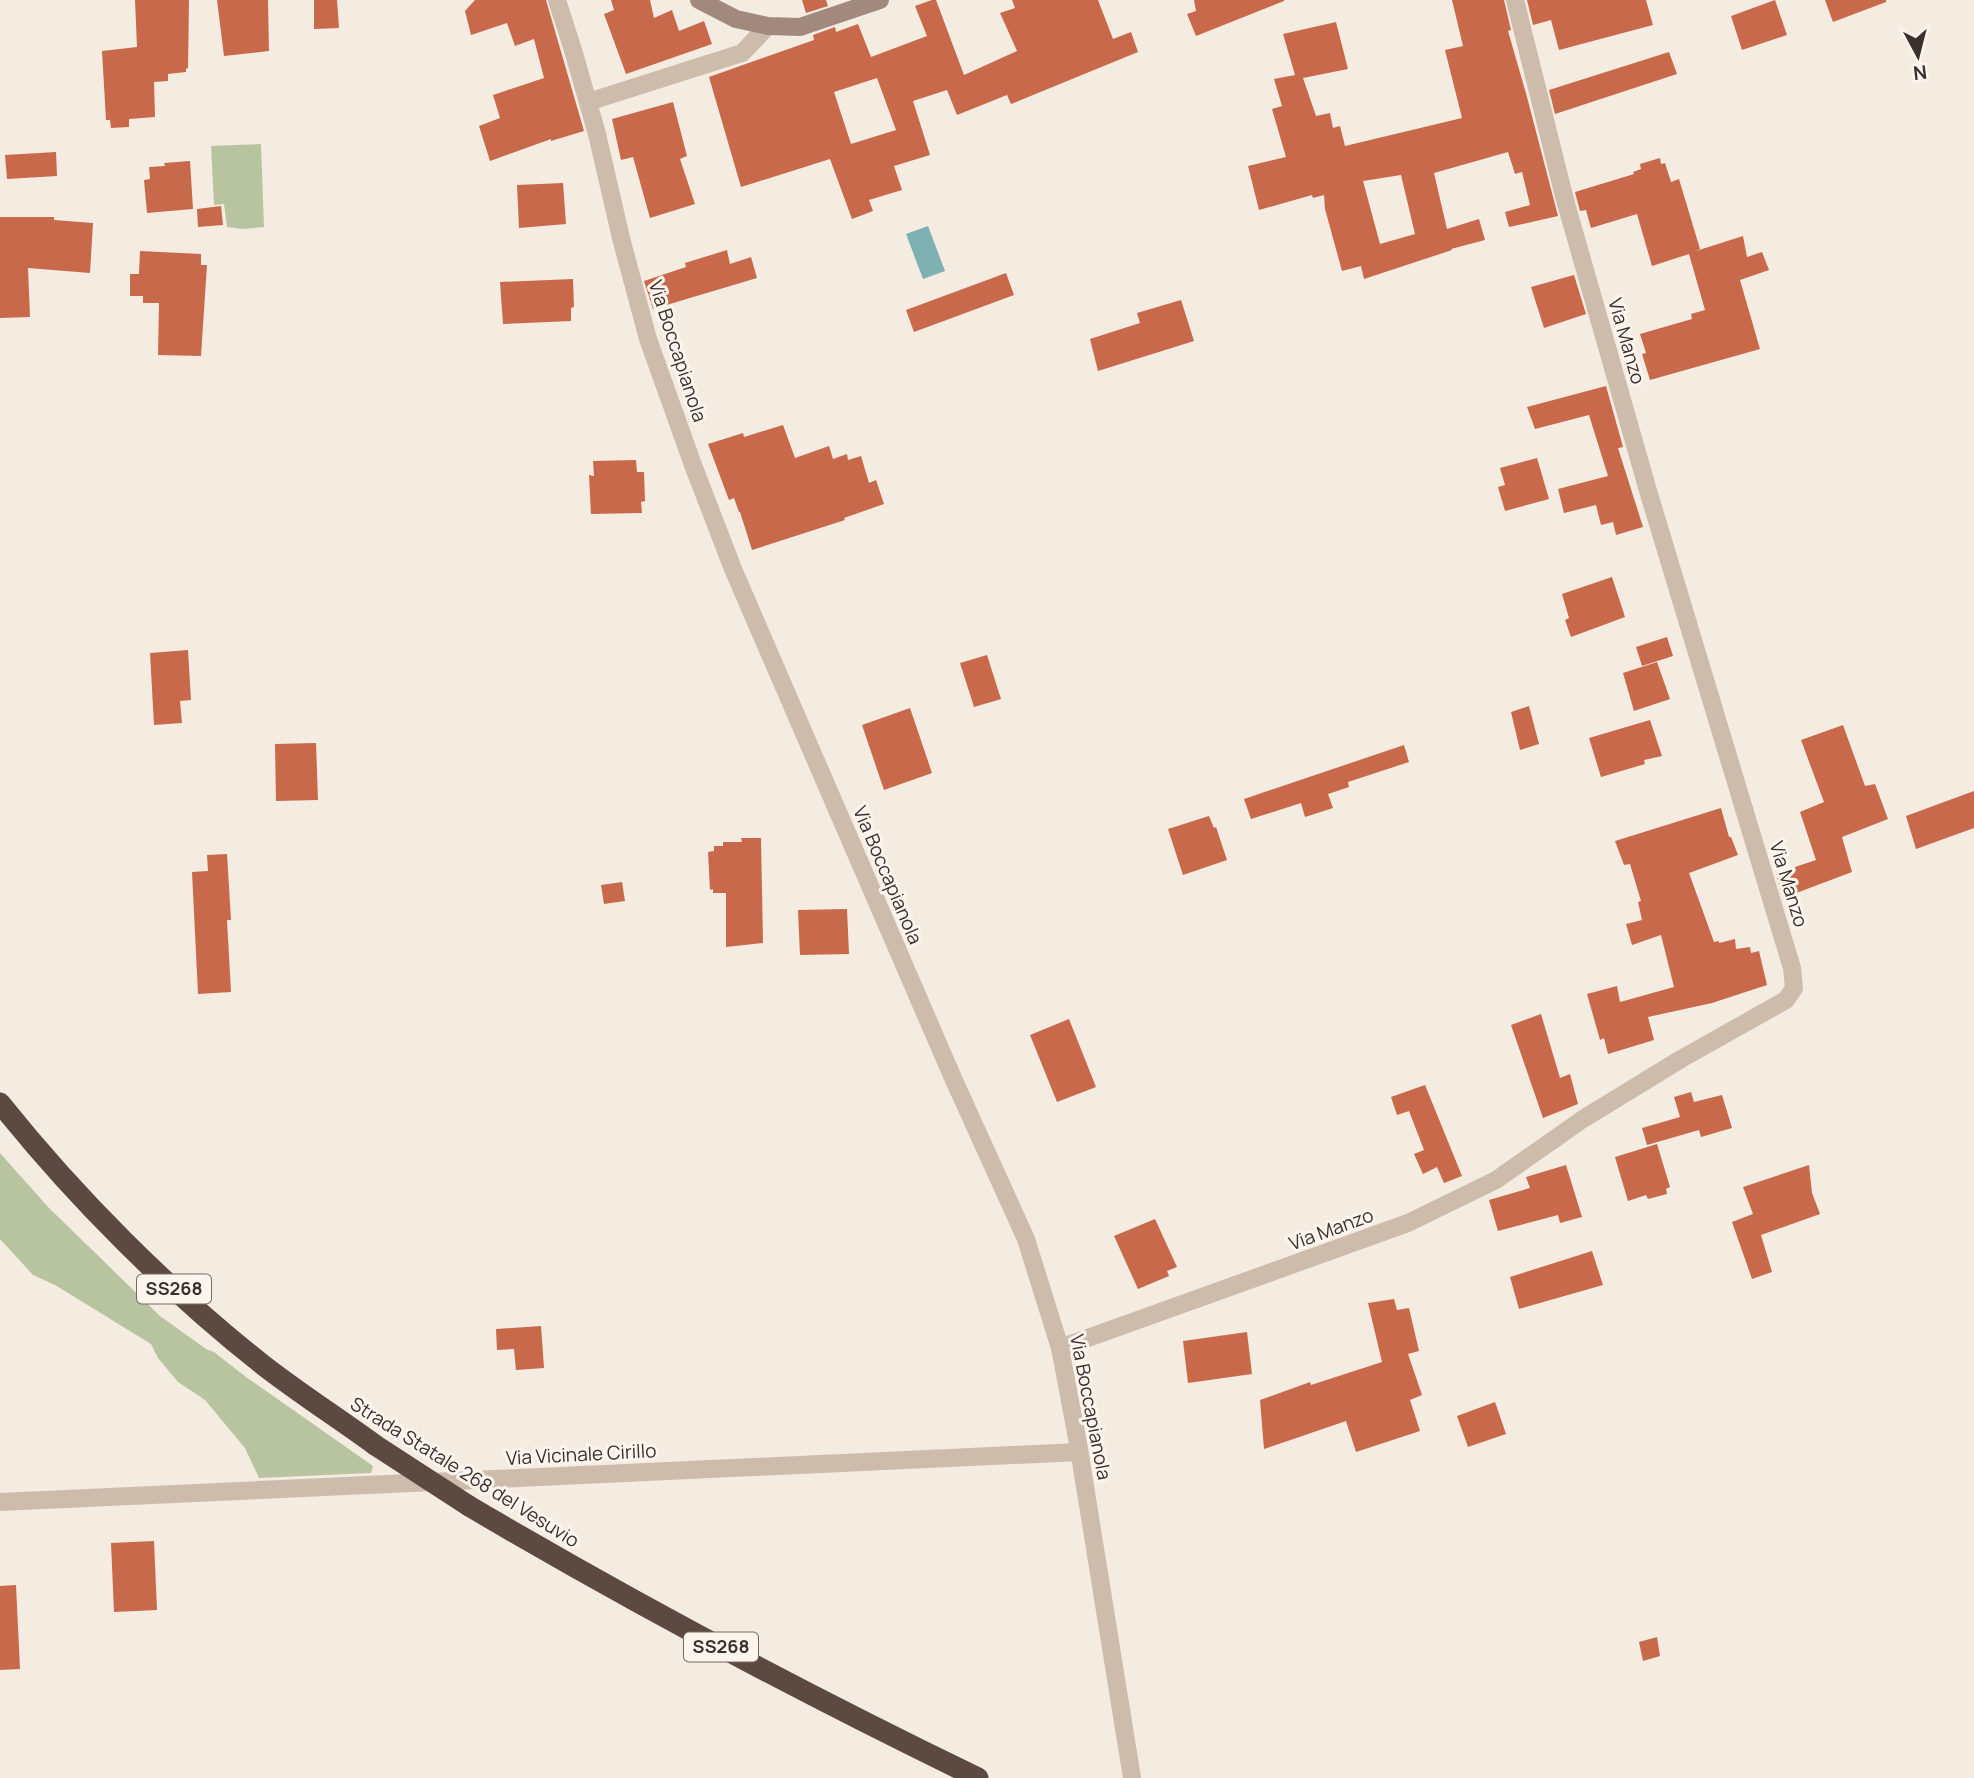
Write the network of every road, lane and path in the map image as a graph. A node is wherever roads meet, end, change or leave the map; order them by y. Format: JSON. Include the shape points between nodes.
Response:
{"nodes":[{"id":1,"x":557,"y":0,"type":"edge"},
{"id":2,"x":699,"y":0,"type":"edge"},
{"id":3,"x":880,"y":0,"type":"edge"},
{"id":4,"x":1515,"y":0,"type":"edge"},
{"id":5,"x":768,"y":26,"type":"junction"},
{"id":6,"x":588,"y":102,"type":"junction"},
{"id":7,"x":0,"y":1103,"type":"edge"},
{"id":8,"x":1060,"y":1348,"type":"junction"},
{"id":9,"x":1079,"y":1452,"type":"junction"},
{"id":10,"x":0,"y":1502,"type":"edge"},
{"id":11,"x":978,"y":1778,"type":"edge"},
{"id":12,"x":1132,"y":1778,"type":"edge"}],
"edges":[{"from":1,"to":6,"type":"street","name":"Via Boccapianola"},
{"from":2,"to":5,"type":"street","via":[[736,19]]},
{"from":3,"to":5,"type":"street","via":[[800,27]]},
{"from":4,"to":8,"type":"street","name":"Via Manzo","via":[[1588,280],[1792,968],[1794,988],[1786,1000],[1681,1059],[1496,1180],[1453,1203]]},
{"from":5,"to":6,"type":"street","via":[[743,53]]},
{"from":6,"to":8,"type":"street","name":"Via Boccapianola","via":[[648,339],[693,465],[733,569],[1026,1239]]},
{"from":7,"to":11,"type":"highway","name":"Strada Statale 268 del Vesuvio","number":"SS268","bridge":true,"via":[[107,1224],[175,1290],[264,1365],[375,1445],[581,1572]]},
{"from":8,"to":9,"type":"street","name":"Via Boccapianola"},
{"from":9,"to":10,"type":"street","name":"Via Vicinale Cirillo"},
{"from":9,"to":12,"type":"street","name":"Via Boccapianola"}]}
